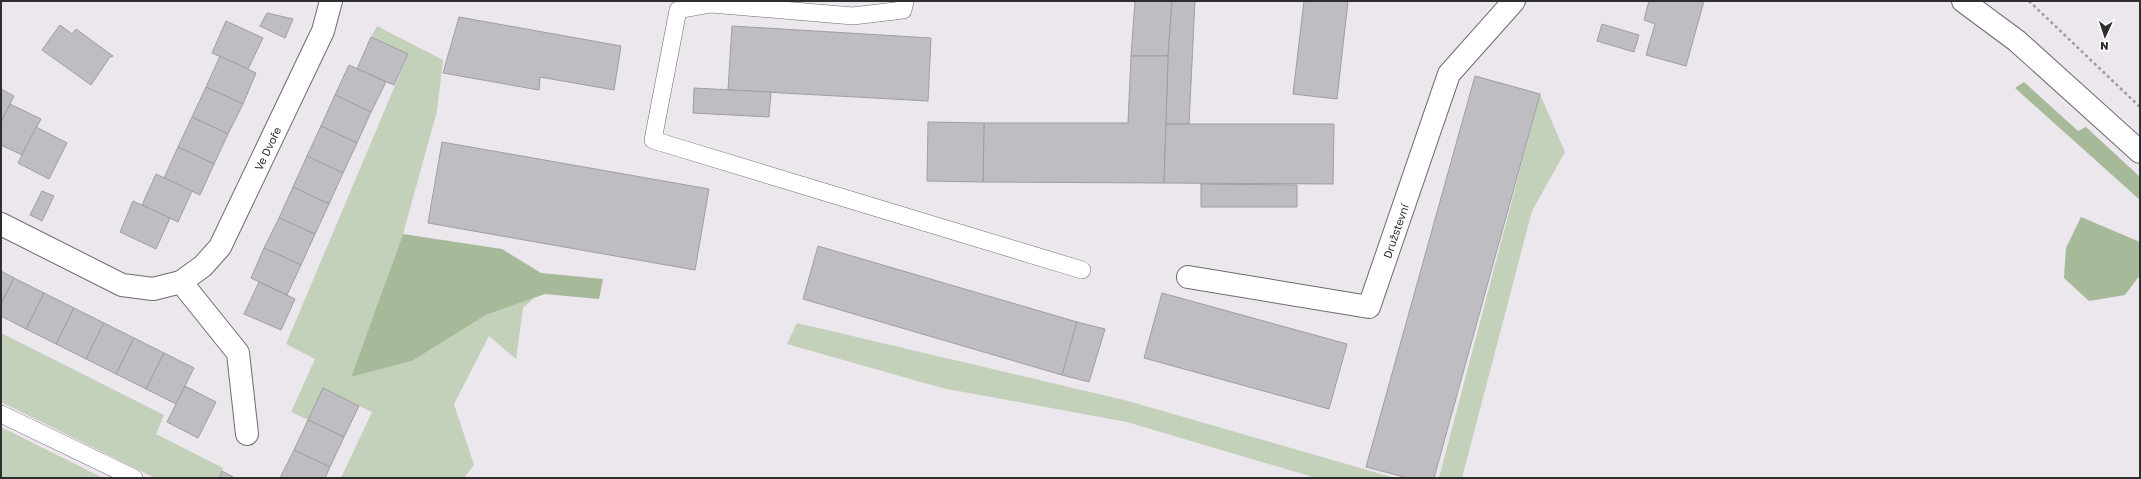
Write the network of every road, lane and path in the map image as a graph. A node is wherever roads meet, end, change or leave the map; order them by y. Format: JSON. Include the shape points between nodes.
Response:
{"nodes":[{"id":1,"x":330,"y":1,"type":"edge"},
{"id":2,"x":905,"y":1,"type":"edge"},
{"id":3,"x":1514,"y":1,"type":"edge"},
{"id":4,"x":1963,"y":1,"type":"edge"},
{"id":5,"x":2029,"y":1,"type":"edge"},
{"id":6,"x":2140,"y":107,"type":"edge"},
{"id":7,"x":2140,"y":152,"type":"edge"},
{"id":8,"x":1,"y":224,"type":"edge"},
{"id":9,"x":1082,"y":270,"type":"dead end"},
{"id":10,"x":1188,"y":277,"type":"dead end"},
{"id":11,"x":181,"y":282,"type":"junction"},
{"id":12,"x":1,"y":414,"type":"edge"},
{"id":13,"x":247,"y":434,"type":"dead end"},
{"id":14,"x":134,"y":478,"type":"edge"}],
"edges":[{"from":1,"to":11,"type":"street","name":"Ve Dvoře","via":[[323,31],[220,247],[203,266]]},
{"from":2,"to":9,"type":"lane","via":[[903,10],[853,16],[711,4],[678,10],[653,140]]},
{"from":3,"to":10,"type":"street","name":"Družstevní","via":[[1449,74],[1369,307]]},
{"from":4,"to":7,"type":"street","via":[[2017,41]]},
{"from":5,"to":6,"type":"path"},
{"from":8,"to":11,"type":"street","name":"Ve Dvoře","via":[[122,285],[153,289]]},
{"from":11,"to":13,"type":"street","via":[[238,353]]},
{"from":12,"to":14,"type":"lane"}]}
